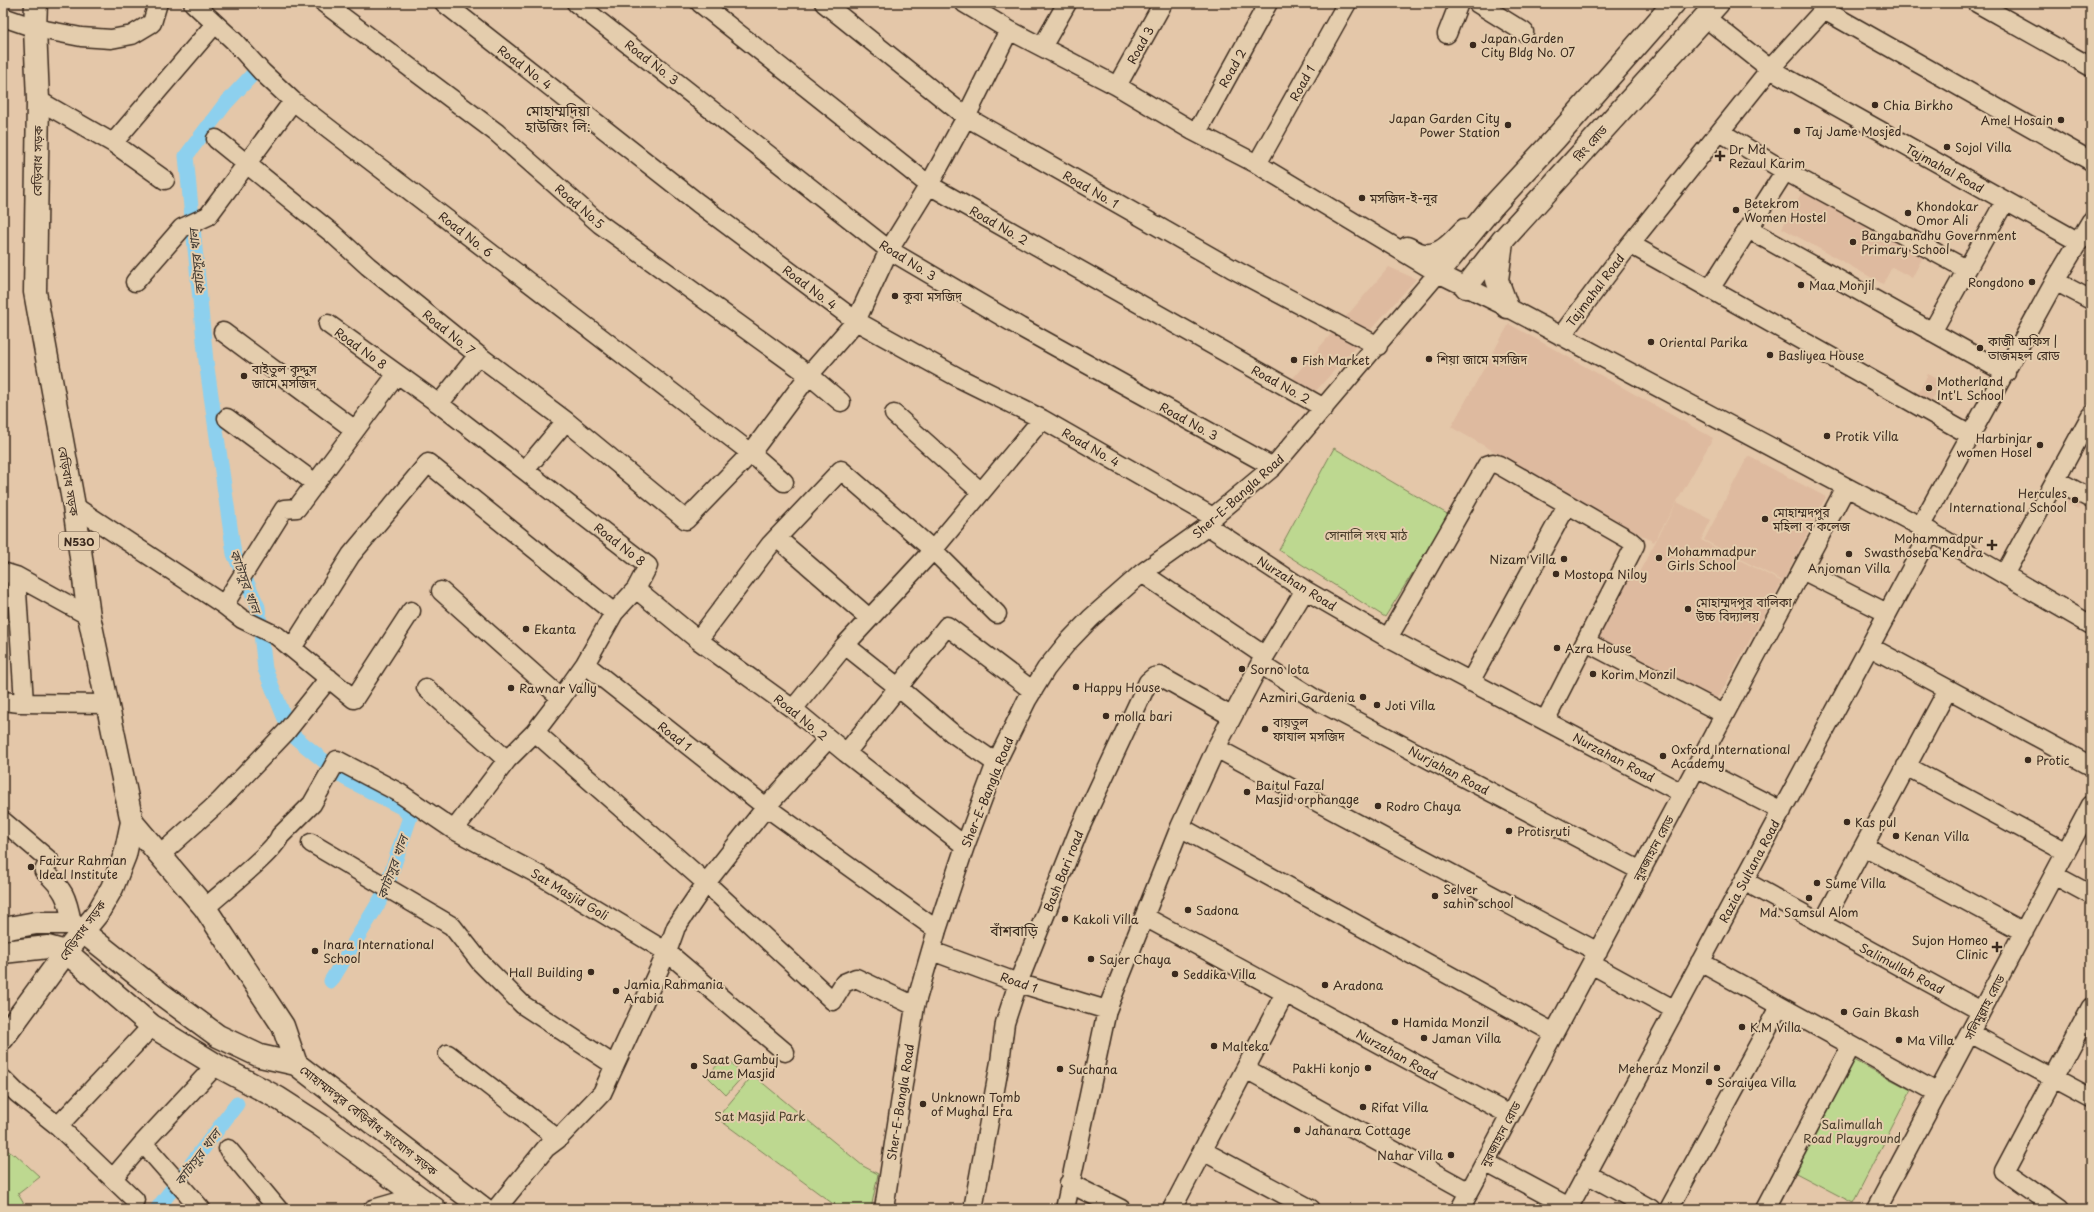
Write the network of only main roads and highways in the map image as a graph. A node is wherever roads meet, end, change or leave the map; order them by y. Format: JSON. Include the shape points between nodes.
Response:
{"nodes":[{"id":1,"x":36,"y":3,"type":"edge"},
{"id":2,"x":1674,"y":3,"type":"edge"},
{"id":3,"x":1712,"y":10,"type":"edge"},
{"id":4,"x":1602,"y":85,"type":"junction"},
{"id":5,"x":1624,"y":105,"type":"junction"},
{"id":6,"x":1502,"y":241,"type":"junction"},
{"id":7,"x":1438,"y":273,"type":"road end"},
{"id":8,"x":1466,"y":287,"type":"road end"},
{"id":9,"x":1507,"y":307,"type":"road end"},
{"id":10,"x":132,"y":822,"type":"junction"},
{"id":11,"x":77,"y":927,"type":"junction"},
{"id":12,"x":3,"y":929,"type":"edge"},
{"id":13,"x":3,"y":952,"type":"edge"},
{"id":14,"x":66,"y":952,"type":"junction"},
{"id":15,"x":3,"y":1038,"type":"edge"},
{"id":16,"x":296,"y":1064,"type":"junction"},
{"id":17,"x":426,"y":1203,"type":"edge"},
{"id":18,"x":474,"y":1206,"type":"edge"}],
"edges":[{"from":1,"to":10,"type":"main road","name":"বেড়িবাধ সড়ক","number":"N530","via":[[38,100],[35,292],[74,506],[89,616]]},
{"from":2,"to":4,"type":"main road"},
{"from":3,"to":5,"type":"main road","name":"রিং রোড"},
{"from":4,"to":5,"type":"main road"},
{"from":4,"to":7,"type":"main road"},
{"from":5,"to":6,"type":"main road","name":"রিং রোড"},
{"from":6,"to":8,"type":"main road","name":"রিং রোড"},
{"from":6,"to":9,"type":"main road","via":[[1498,280]]},
{"from":10,"to":11,"type":"main road","name":"বেড়িবাধ সড়ক","number":"N530","via":[[125,855],[112,888],[97,914]]},
{"from":10,"to":16,"type":"main road","via":[[205,908],[283,1026]]},
{"from":11,"to":12,"type":"main road","via":[[36,923]]},
{"from":11,"to":14,"type":"main road","name":"বেড়িবাধ সড়ক","number":"N530"},
{"from":11,"to":16,"type":"main road","name":"মোহাম্মদপুর বেড়িবাঁধ সংযোগ সড়ক","via":[[218,1036],[260,1056]]},
{"from":13,"to":14,"type":"main road","via":[[48,947]]},
{"from":14,"to":15,"type":"main road","name":"বেড়িবাধ সড়ক","number":"N530"},
{"from":14,"to":17,"type":"main road","via":[[152,1026],[290,1106]]},
{"from":16,"to":18,"type":"main road","name":"মোহাম্মদপুর বেড়িবাঁধ সংযোগ সড়ক"}]}
